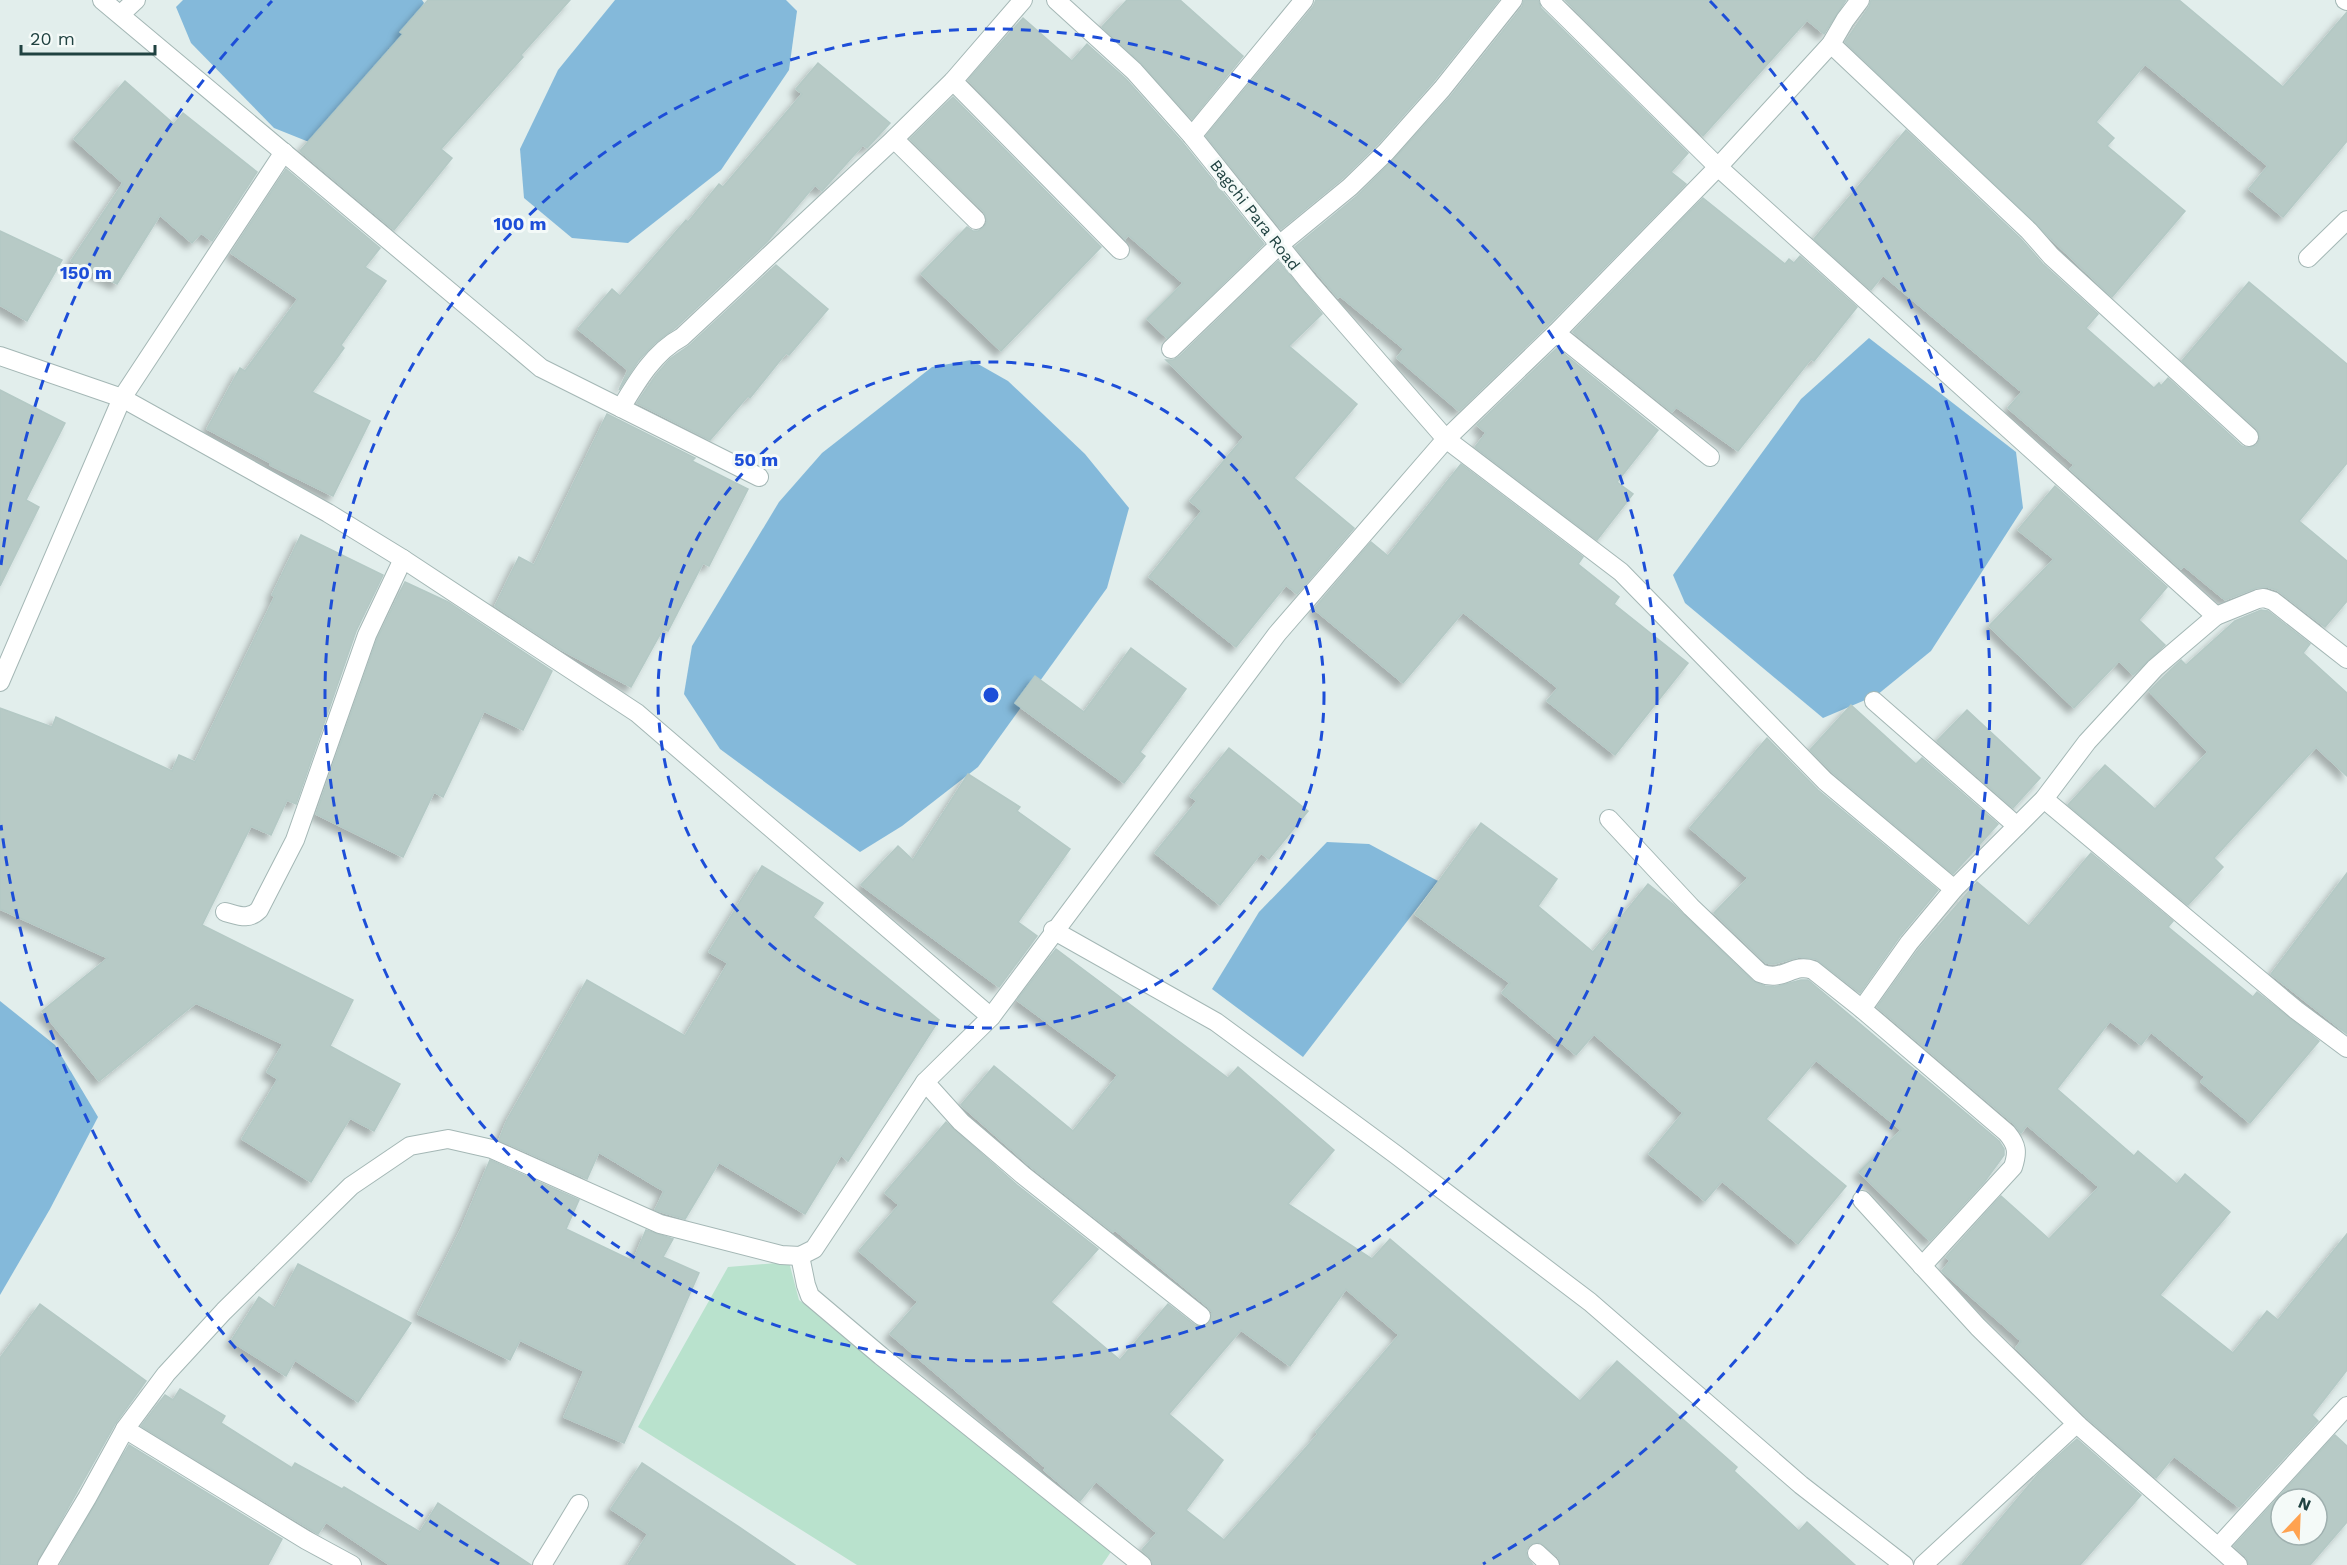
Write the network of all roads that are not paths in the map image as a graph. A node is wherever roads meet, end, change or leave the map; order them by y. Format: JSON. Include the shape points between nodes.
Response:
{"nodes":[{"id":1,"x":102,"y":0,"type":"edge"},
{"id":2,"x":136,"y":0,"type":"edge"},
{"id":3,"x":1023,"y":0,"type":"edge"},
{"id":4,"x":1056,"y":0,"type":"edge"},
{"id":5,"x":1304,"y":0,"type":"edge"},
{"id":6,"x":1513,"y":0,"type":"edge"},
{"id":7,"x":1549,"y":0,"type":"edge"},
{"id":8,"x":1860,"y":0,"type":"edge"},
{"id":9,"x":121,"y":15,"type":"junction"},
{"id":10,"x":1832,"y":44,"type":"junction"},
{"id":11,"x":953,"y":81,"type":"junction"},
{"id":12,"x":1192,"y":136,"type":"junction"},
{"id":13,"x":894,"y":139,"type":"junction"},
{"id":14,"x":284,"y":152,"type":"junction"},
{"id":15,"x":1719,"y":167,"type":"junction"},
{"id":16,"x":976,"y":220,"type":"dead end"},
{"id":17,"x":2347,"y":220,"type":"edge"},
{"id":18,"x":1278,"y":246,"type":"junction"},
{"id":19,"x":1120,"y":250,"type":"dead end"},
{"id":20,"x":2307,"y":258,"type":"dead end"},
{"id":21,"x":1556,"y":333,"type":"junction"},
{"id":22,"x":1171,"y":349,"type":"dead end"},
{"id":23,"x":0,"y":356,"type":"edge"},
{"id":24,"x":122,"y":398,"type":"junction"},
{"id":25,"x":621,"y":408,"type":"junction"},
{"id":26,"x":2249,"y":437,"type":"dead end"},
{"id":27,"x":1446,"y":439,"type":"junction"},
{"id":28,"x":1710,"y":457,"type":"dead end"},
{"id":29,"x":759,"y":477,"type":"dead end"},
{"id":30,"x":403,"y":559,"type":"junction"},
{"id":31,"x":2217,"y":616,"type":"junction"},
{"id":32,"x":2347,"y":659,"type":"edge"},
{"id":33,"x":0,"y":682,"type":"edge"},
{"id":34,"x":1874,"y":701,"type":"dead end"},
{"id":35,"x":2044,"y":799,"type":"junction"},
{"id":36,"x":1609,"y":819,"type":"dead end"},
{"id":37,"x":2017,"y":826,"type":"junction"},
{"id":38,"x":1954,"y":889,"type":"junction"},
{"id":39,"x":225,"y":912,"type":"dead end"},
{"id":40,"x":1053,"y":930,"type":"junction"},
{"id":41,"x":1863,"y":1009,"type":"junction"},
{"id":42,"x":991,"y":1017,"type":"junction"},
{"id":43,"x":2347,"y":1048,"type":"edge"},
{"id":44,"x":925,"y":1082,"type":"junction"},
{"id":45,"x":1862,"y":1200,"type":"dead end"},
{"id":46,"x":800,"y":1256,"type":"junction"},
{"id":47,"x":1922,"y":1266,"type":"junction"},
{"id":48,"x":1201,"y":1316,"type":"dead end"},
{"id":49,"x":2345,"y":1412,"type":"edge"},
{"id":50,"x":2078,"y":1425,"type":"junction"},
{"id":51,"x":125,"y":1429,"type":"junction"},
{"id":52,"x":579,"y":1504,"type":"dead end"},
{"id":53,"x":2218,"y":1547,"type":"junction"},
{"id":54,"x":1120,"y":1558,"type":"edge"},
{"id":55,"x":46,"y":1565,"type":"edge"},
{"id":56,"x":352,"y":1565,"type":"edge"},
{"id":57,"x":542,"y":1565,"type":"edge"},
{"id":58,"x":1142,"y":1565,"type":"edge"},
{"id":59,"x":1904,"y":1565,"type":"edge"},
{"id":60,"x":1923,"y":1565,"type":"edge"},
{"id":61,"x":2238,"y":1565,"type":"edge"}],
"edges":[{"from":1,"to":9,"type":"street"},
{"from":2,"to":9,"type":"street"},
{"from":3,"to":11,"type":"street"},
{"from":4,"to":12,"type":"street","name":"Bagchi Para Road","via":[[1134,71]]},
{"from":5,"to":12,"type":"street"},
{"from":6,"to":18,"type":"street","via":[[1386,152]]},
{"from":7,"to":15,"type":"street"},
{"from":8,"to":10,"type":"street"},
{"from":9,"to":14,"type":"street"},
{"from":10,"to":15,"type":"street"},
{"from":10,"to":26,"type":"street","via":[[2051,256]]},
{"from":11,"to":13,"type":"street"},
{"from":11,"to":19,"type":"street"},
{"from":12,"to":18,"type":"street","name":"Bagchi Para Road"},
{"from":13,"to":16,"type":"street"},
{"from":13,"to":25,"type":"street","via":[[682,337],[666,345],[640,376]]},
{"from":14,"to":24,"type":"street"},
{"from":14,"to":25,"type":"street","via":[[541,368]]},
{"from":15,"to":21,"type":"street"},
{"from":15,"to":31,"type":"street"},
{"from":17,"to":20,"type":"street"},
{"from":18,"to":22,"type":"street"},
{"from":18,"to":27,"type":"street","name":"Bagchi Para Road"},
{"from":21,"to":27,"type":"street"},
{"from":21,"to":28,"type":"street"},
{"from":23,"to":24,"type":"street"},
{"from":24,"to":30,"type":"street"},
{"from":24,"to":33,"type":"street"},
{"from":25,"to":29,"type":"street"},
{"from":27,"to":38,"type":"street","name":"Bagchi Para Road","via":[[1621,572],[1825,781]]},
{"from":27,"to":40,"type":"street","via":[[1277,634]]},
{"from":30,"to":39,"type":"street","via":[[367,635],[295,840],[254,916],[246,918]]},
{"from":30,"to":42,"type":"street","via":[[637,712]]},
{"from":31,"to":32,"type":"street","via":[[2264,598]]},
{"from":31,"to":35,"type":"street","via":[[2155,668],[2087,742]]},
{"from":34,"to":37,"type":"street"},
{"from":35,"to":37,"type":"street"},
{"from":35,"to":43,"type":"street","via":[[2296,1010]]},
{"from":36,"to":41,"type":"street","via":[[1691,907],[1760,973],[1771,978],[1805,967]]},
{"from":37,"to":38,"type":"street"},
{"from":38,"to":41,"type":"street","via":[[1909,943]]},
{"from":40,"to":42,"type":"street"},
{"from":40,"to":59,"type":"street","via":[[1216,1022],[1395,1154],[1590,1302],[1801,1485]]},
{"from":41,"to":47,"type":"street","via":[[2016,1143],[2013,1167]]},
{"from":42,"to":44,"type":"street"},
{"from":44,"to":46,"type":"street","via":[[814,1249]]},
{"from":44,"to":48,"type":"street","via":[[961,1122],[1024,1176]]},
{"from":45,"to":47,"type":"street"},
{"from":46,"to":51,"type":"street","via":[[660,1224],[492,1149],[448,1139],[410,1146],[351,1186],[250,1286],[166,1374]]},
{"from":46,"to":54,"type":"street","via":[[810,1296]]},
{"from":47,"to":50,"type":"street"},
{"from":49,"to":53,"type":"street"},
{"from":50,"to":53,"type":"street"},
{"from":50,"to":60,"type":"street"},
{"from":51,"to":55,"type":"street"},
{"from":51,"to":56,"type":"street"},
{"from":52,"to":57,"type":"street"},
{"from":53,"to":61,"type":"street"},
{"from":54,"to":58,"type":"street"}]}
